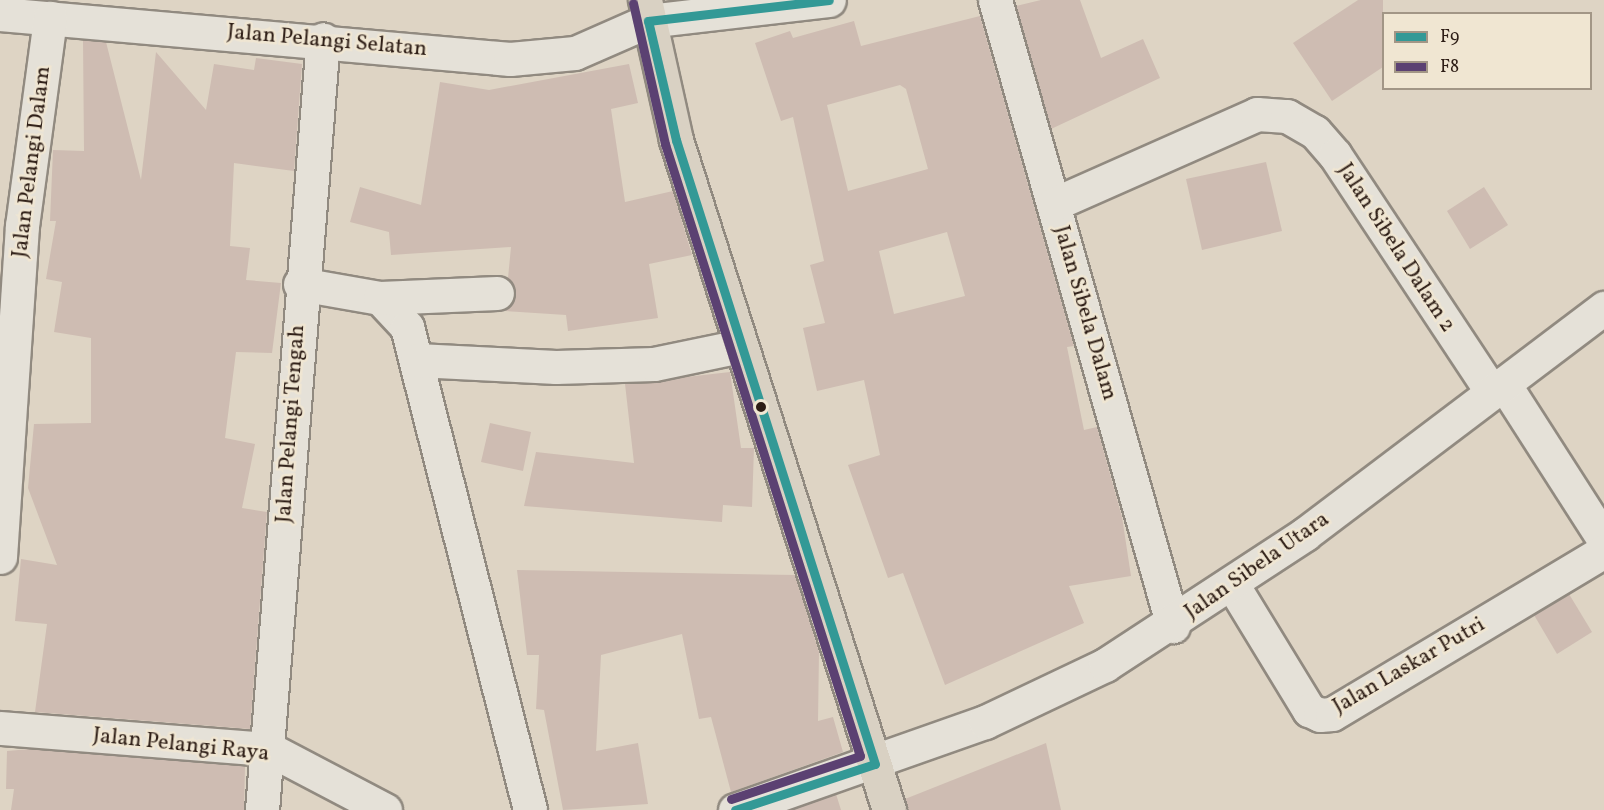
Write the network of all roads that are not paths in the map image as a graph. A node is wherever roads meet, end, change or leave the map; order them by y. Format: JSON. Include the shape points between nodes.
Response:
{"nodes":[{"id":1,"x":829,"y":0,"type":"edge"},
{"id":2,"x":995,"y":0,"type":"edge"},
{"id":3,"x":646,"y":11,"type":"edge"},
{"id":4,"x":0,"y":14,"type":"edge"},
{"id":5,"x":50,"y":18,"type":"junction"},
{"id":6,"x":323,"y":39,"type":"junction"},
{"id":7,"x":1054,"y":204,"type":"junction"},
{"id":8,"x":300,"y":284,"type":"junction"},
{"id":9,"x":497,"y":293,"type":"dead end"},
{"id":10,"x":380,"y":298,"type":"junction"},
{"id":11,"x":1604,"y":308,"type":"edge"},
{"id":12,"x":741,"y":346,"type":"junction"},
{"id":13,"x":417,"y":360,"type":"junction"},
{"id":14,"x":1498,"y":388,"type":"junction"},
{"id":15,"x":1604,"y":540,"type":"edge"},
{"id":16,"x":1604,"y":551,"type":"edge"},
{"id":17,"x":0,"y":557,"type":"edge"},
{"id":18,"x":1232,"y":584,"type":"junction"},
{"id":19,"x":1173,"y":626,"type":"junction"},
{"id":20,"x":0,"y":728,"type":"edge"},
{"id":21,"x":269,"y":749,"type":"junction"},
{"id":22,"x":875,"y":764,"type":"junction"},
{"id":23,"x":262,"y":810,"type":"edge"},
{"id":24,"x":385,"y":810,"type":"edge"},
{"id":25,"x":530,"y":810,"type":"edge"},
{"id":26,"x":735,"y":810,"type":"edge"},
{"id":27,"x":889,"y":810,"type":"edge"}],
"edges":[{"from":1,"to":3,"type":"street","name":"Jalan Pelangi Selatan"},
{"from":2,"to":7,"type":"street","name":"Jalan Sibela Dalam"},
{"from":3,"to":6,"type":"street","name":"Jalan Pelangi Selatan","via":[[603,43],[547,58],[510,59]]},
{"from":3,"to":12,"type":"main road","via":[[676,140]]},
{"from":4,"to":5,"type":"street","name":"Jalan Pelangi Selatan"},
{"from":5,"to":6,"type":"street","name":"Jalan Pelangi Selatan"},
{"from":5,"to":17,"type":"street","name":"Jalan Pelangi Dalam","via":[[22,226]]},
{"from":6,"to":8,"type":"street","name":"Jalan Pelangi Tengah"},
{"from":7,"to":14,"type":"street","name":"Jalan Sibela Dalam 2","via":[[1257,114],[1287,116],[1315,132],[1335,155]]},
{"from":7,"to":19,"type":"street","name":"Jalan Sibela Dalam"},
{"from":8,"to":10,"type":"street"},
{"from":8,"to":21,"type":"street","name":"Jalan Pelangi Tengah"},
{"from":9,"to":10,"type":"street"},
{"from":10,"to":13,"type":"street","via":[[407,327]]},
{"from":11,"to":14,"type":"street","name":"Jalan Sibela Utara"},
{"from":12,"to":13,"type":"street","via":[[654,364],[556,367]]},
{"from":12,"to":22,"type":"main road"},
{"from":13,"to":25,"type":"street"},
{"from":14,"to":15,"type":"street","name":"Jalan Sibela Dalam 2"},
{"from":14,"to":18,"type":"street","name":"Jalan Sibela Utara"},
{"from":16,"to":18,"type":"street","name":"Jalan Laskar Putri","via":[[1332,714],[1320,715],[1309,710]]},
{"from":18,"to":19,"type":"street","name":"Jalan Sibela Utara"},
{"from":19,"to":22,"type":"street","name":"Jalan Sibela Utara","via":[[1049,696]]},
{"from":20,"to":21,"type":"street","name":"Jalan Pelangi Raya"},
{"from":21,"to":23,"type":"street","name":"Jalan Pelangi Tengah"},
{"from":21,"to":24,"type":"street","name":"Jalan Pelangi Raya"},
{"from":22,"to":26,"type":"street"},
{"from":22,"to":27,"type":"main road"}]}
